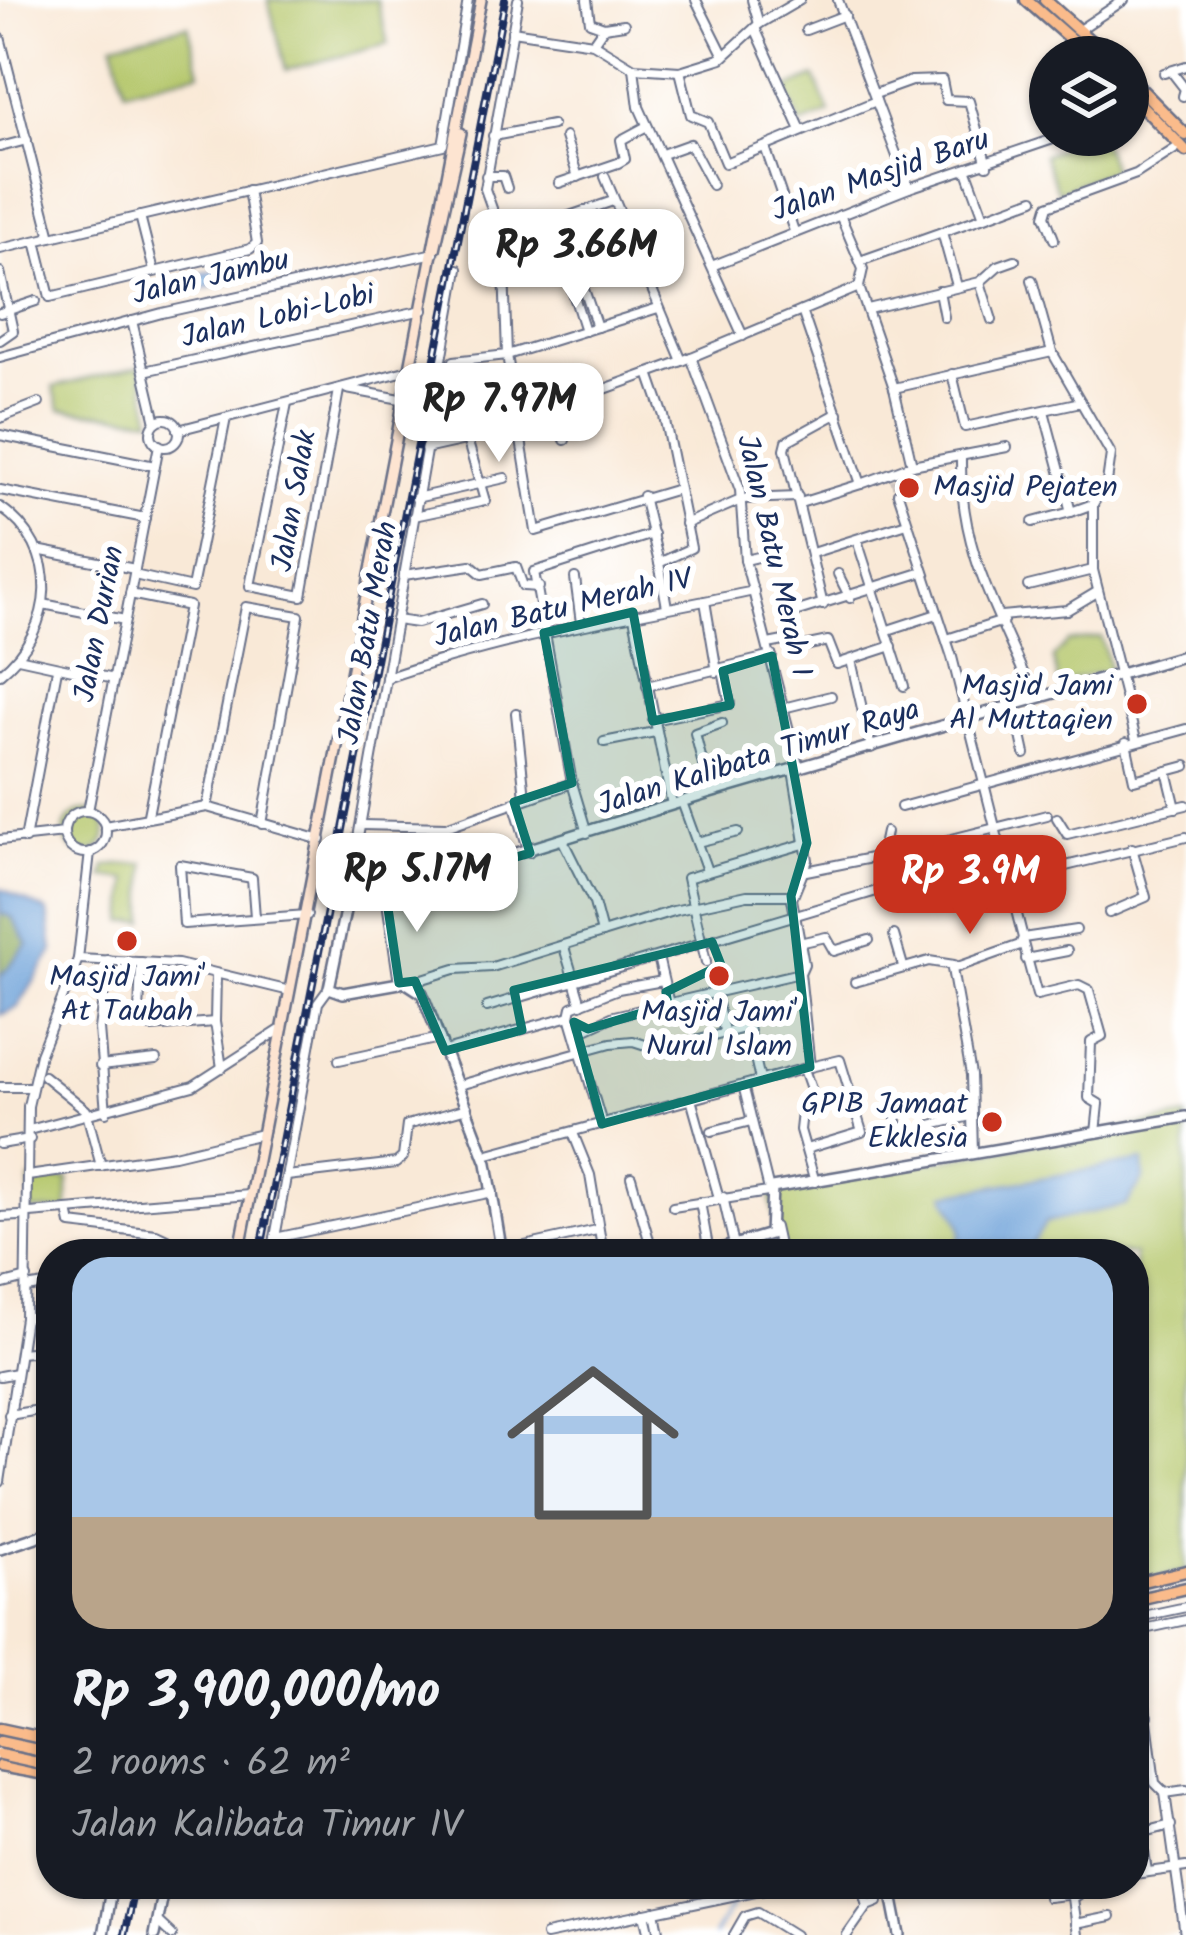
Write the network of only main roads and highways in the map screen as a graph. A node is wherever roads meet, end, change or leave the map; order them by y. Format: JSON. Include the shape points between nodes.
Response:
{"nodes":[{"id":1,"x":484,"y":0,"type":"edge"},
{"id":2,"x":1026,"y":0,"type":"edge"},
{"id":3,"x":1045,"y":0,"type":"edge"},
{"id":4,"x":1066,"y":36,"type":"edge"},
{"id":5,"x":1094,"y":36,"type":"edge"},
{"id":6,"x":1149,"y":102,"type":"edge"},
{"id":7,"x":1149,"y":115,"type":"edge"},
{"id":8,"x":1184,"y":144,"type":"edge"},
{"id":9,"x":240,"y":1239,"type":"edge"},
{"id":10,"x":1186,"y":1571,"type":"edge"},
{"id":11,"x":1149,"y":1579,"type":"edge"},
{"id":12,"x":1186,"y":1588,"type":"edge"},
{"id":13,"x":1149,"y":1597,"type":"edge"},
{"id":14,"x":0,"y":1729,"type":"edge"},
{"id":15,"x":0,"y":1742,"type":"edge"},
{"id":16,"x":36,"y":1742,"type":"edge"},
{"id":17,"x":36,"y":1746,"type":"edge"},
{"id":18,"x":0,"y":1755,"type":"edge"},
{"id":19,"x":36,"y":1763,"type":"edge"},
{"id":20,"x":0,"y":1766,"type":"edge"},
{"id":21,"x":36,"y":1772,"type":"edge"}],
"edges":[{"from":1,"to":9,"type":"main road"},
{"from":2,"to":4,"type":"main road"},
{"from":3,"to":5,"type":"main road"},
{"from":6,"to":8,"type":"main road"},
{"from":7,"to":8,"type":"main road"},
{"from":10,"to":11,"type":"main road"},
{"from":12,"to":13,"type":"main road"},
{"from":14,"to":16,"type":"main road"},
{"from":15,"to":17,"type":"main road"},
{"from":18,"to":19,"type":"main road","bridge":true},
{"from":20,"to":21,"type":"main road"}]}
